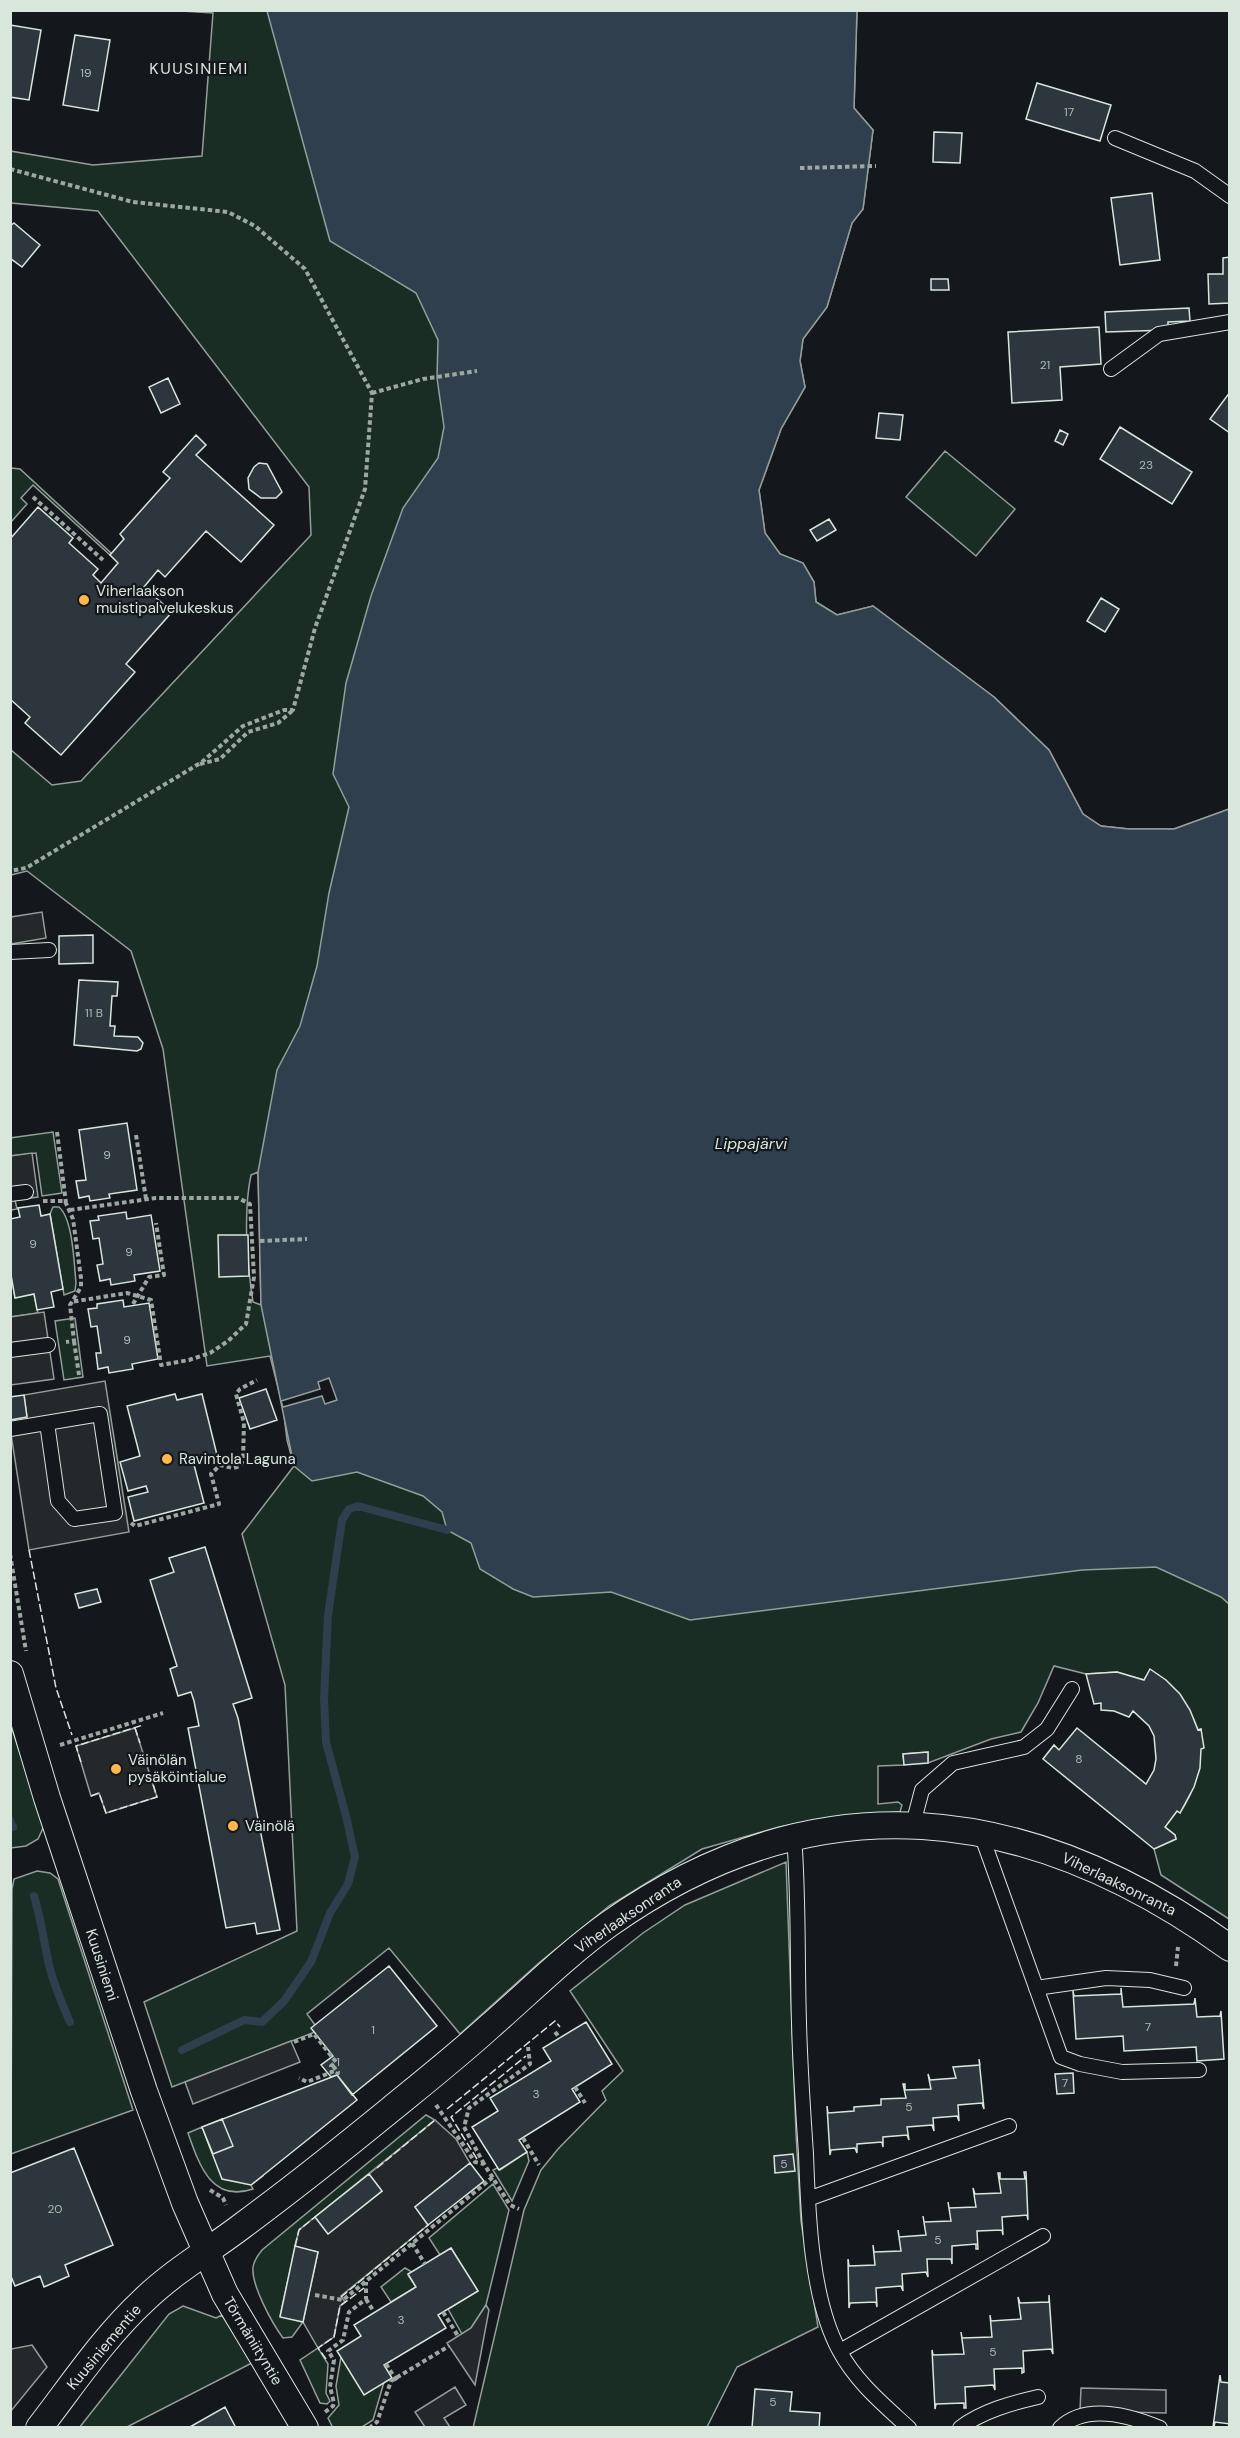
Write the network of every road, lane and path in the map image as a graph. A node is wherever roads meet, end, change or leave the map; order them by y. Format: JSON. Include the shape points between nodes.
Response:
{"nodes":[{"id":1,"x":1115,"y":138,"type":"dead end"},
{"id":2,"x":876,"y":166,"type":"dead end"},
{"id":3,"x":800,"y":168,"type":"dead end"},
{"id":4,"x":10,"y":169,"type":"edge"},
{"id":5,"x":1230,"y":196,"type":"edge"},
{"id":6,"x":1230,"y":322,"type":"edge"},
{"id":7,"x":1111,"y":369,"type":"dead end"},
{"id":8,"x":477,"y":371,"type":"dead end"},
{"id":9,"x":372,"y":393,"type":"junction"},
{"id":10,"x":33,"y":497,"type":"dead end"},
{"id":11,"x":103,"y":561,"type":"dead end"},
{"id":12,"x":293,"y":710,"type":"junction"},
{"id":13,"x":196,"y":765,"type":"junction"},
{"id":14,"x":10,"y":871,"type":"edge"},
{"id":15,"x":49,"y":950,"type":"dead end"},
{"id":16,"x":10,"y":952,"type":"edge"},
{"id":17,"x":57,"y":1132,"type":"dead end"},
{"id":18,"x":136,"y":1135,"type":"dead end"},
{"id":19,"x":26,"y":1192,"type":"joint"},
{"id":20,"x":10,"y":1194,"type":"edge"},
{"id":21,"x":146,"y":1199,"type":"junction"},
{"id":22,"x":66,"y":1203,"type":"junction"},
{"id":23,"x":70,"y":1210,"type":"junction"},
{"id":24,"x":156,"y":1223,"type":"dead end"},
{"id":25,"x":307,"y":1239,"type":"dead end"},
{"id":26,"x":260,"y":1242,"type":"dead end"},
{"id":27,"x":138,"y":1296,"type":"junction"},
{"id":28,"x":71,"y":1302,"type":"junction"},
{"id":29,"x":133,"y":1304,"type":"dead end"},
{"id":30,"x":74,"y":1341,"type":"junction"},
{"id":31,"x":48,"y":1345,"type":"joint"},
{"id":32,"x":10,"y":1350,"type":"edge"},
{"id":33,"x":79,"y":1375,"type":"dead end"},
{"id":34,"x":257,"y":1380,"type":"dead end"},
{"id":35,"x":47,"y":1423,"type":"junction"},
{"id":36,"x":10,"y":1429,"type":"edge"},
{"id":37,"x":115,"y":1513,"type":"junction"},
{"id":38,"x":10,"y":1674,"type":"edge"},
{"id":39,"x":1072,"y":1689,"type":"dead end"},
{"id":40,"x":163,"y":1713,"type":"dead end"},
{"id":41,"x":53,"y":1747,"type":"dead end"},
{"id":42,"x":913,"y":1824,"type":"junction"},
{"id":43,"x":981,"y":1834,"type":"junction"},
{"id":44,"x":794,"y":1836,"type":"junction"},
{"id":45,"x":1230,"y":1948,"type":"edge"},
{"id":46,"x":1036,"y":1988,"type":"junction"},
{"id":47,"x":1184,"y":1988,"type":"dead end"},
{"id":48,"x":555,"y":2032,"type":"dead end"},
{"id":49,"x":560,"y":2038,"type":"dead end"},
{"id":50,"x":294,"y":2042,"type":"dead end"},
{"id":51,"x":528,"y":2047,"type":"dead end"},
{"id":52,"x":338,"y":2062,"type":"dead end"},
{"id":53,"x":1199,"y":2070,"type":"dead end"},
{"id":54,"x":337,"y":2075,"type":"dead end"},
{"id":55,"x":299,"y":2078,"type":"dead end"},
{"id":56,"x":501,"y":2085,"type":"junction"},
{"id":57,"x":575,"y":2087,"type":"dead end"},
{"id":58,"x":504,"y":2090,"type":"dead end"},
{"id":59,"x":434,"y":2101,"type":"dead end"},
{"id":60,"x":585,"y":2103,"type":"dead end"},
{"id":61,"x":1009,"y":2126,"type":"dead end"},
{"id":62,"x":523,"y":2138,"type":"dead end"},
{"id":63,"x":484,"y":2164,"type":"junction"},
{"id":64,"x":539,"y":2165,"type":"dead end"},
{"id":65,"x":493,"y":2177,"type":"junction"},
{"id":66,"x":808,"y":2199,"type":"junction"},
{"id":67,"x":519,"y":2209,"type":"dead end"},
{"id":68,"x":1043,"y":2236,"type":"dead end"},
{"id":69,"x":412,"y":2243,"type":"junction"},
{"id":70,"x":205,"y":2252,"type":"junction"},
{"id":71,"x":425,"y":2264,"type":"dead end"},
{"id":72,"x":366,"y":2281,"type":"junction"},
{"id":73,"x":315,"y":2295,"type":"dead end"},
{"id":74,"x":366,"y":2299,"type":"junction"},
{"id":75,"x":374,"y":2312,"type":"dead end"},
{"id":76,"x":443,"y":2312,"type":"dead end"},
{"id":77,"x":458,"y":2336,"type":"dead end"},
{"id":78,"x":449,"y":2346,"type":"dead end"},
{"id":79,"x":840,"y":2351,"type":"junction"},
{"id":80,"x":386,"y":2364,"type":"dead end"},
{"id":81,"x":396,"y":2381,"type":"junction"},
{"id":82,"x":1038,"y":2397,"type":"dead end"},
{"id":83,"x":313,"y":2421,"type":"edge"},
{"id":84,"x":39,"y":2427,"type":"edge"},
{"id":85,"x":369,"y":2427,"type":"edge"},
{"id":86,"x":909,"y":2427,"type":"edge"},
{"id":87,"x":960,"y":2427,"type":"edge"},
{"id":88,"x":1060,"y":2427,"type":"edge"},
{"id":89,"x":1160,"y":2427,"type":"edge"}],
"edges":[{"from":1,"to":5,"type":"lane","via":[[1195,171]]},
{"from":2,"to":3,"type":"path"},
{"from":4,"to":9,"type":"path","via":[[133,202],[228,212],[255,226],[305,269]]},
{"from":6,"to":7,"type":"lane","via":[[1159,334]]},
{"from":8,"to":9,"type":"path","via":[[423,379]]},
{"from":9,"to":12,"type":"path","via":[[365,489],[315,628]]},
{"from":10,"to":11,"type":"path"},
{"from":12,"to":13,"type":"path","via":[[243,726]]},
{"from":12,"to":13,"type":"path","via":[[278,723],[248,732],[220,759]]},
{"from":13,"to":14,"type":"path","via":[[26,868]]},
{"from":15,"to":16,"type":"lane"},
{"from":17,"to":22,"type":"path"},
{"from":18,"to":21,"type":"path"},
{"from":19,"to":20,"type":"lane"},
{"from":19,"to":22,"type":"path","via":[[31,1200],[60,1199]]},
{"from":21,"to":23,"type":"path"},
{"from":21,"to":27,"type":"path","via":[[238,1198],[250,1204],[254,1276],[246,1324],[228,1341],[199,1356],[161,1365],[151,1300]]},
{"from":22,"to":23,"type":"path"},
{"from":23,"to":28,"type":"path","via":[[81,1278],[81,1287]]},
{"from":24,"to":27,"type":"path","via":[[164,1275],[149,1277]]},
{"from":25,"to":26,"type":"path"},
{"from":27,"to":28,"type":"path","via":[[127,1293]]},
{"from":27,"to":29,"type":"path"},
{"from":28,"to":30,"type":"path"},
{"from":30,"to":31,"type":"path"},
{"from":30,"to":33,"type":"path"},
{"from":31,"to":32,"type":"lane"},
{"from":34,"to":37,"type":"path","via":[[236,1394],[244,1423],[243,1460],[233,1468],[220,1465],[211,1474],[219,1504],[135,1526]]},
{"from":35,"to":36,"type":"lane"},
{"from":35,"to":37,"type":"lane","via":[[58,1502],[74,1519]]},
{"from":35,"to":37,"type":"lane","via":[[100,1414]]},
{"from":38,"to":70,"type":"street","name":"Kuusiniemi","via":[[144,2091]]},
{"from":39,"to":42,"type":"lane","via":[[1047,1729],[1024,1747],[953,1763],[922,1790]]},
{"from":40,"to":41,"type":"path"},
{"from":42,"to":43,"type":"street","name":"Viherlaaksonranta"},
{"from":42,"to":44,"type":"street","name":"Viherlaaksonranta","via":[[846,1827]]},
{"from":43,"to":45,"type":"street","name":"Viherlaaksonranta","via":[[1056,1853],[1111,1877],[1190,1919]]},
{"from":43,"to":46,"type":"lane"},
{"from":44,"to":66,"type":"lane"},
{"from":44,"to":70,"type":"street","name":"Viherlaaksonranta","via":[[689,1874],[609,1924],[553,1967],[457,2055],[339,2152]]},
{"from":46,"to":47,"type":"lane","via":[[1106,1978],[1150,1980]]},
{"from":46,"to":53,"type":"lane","via":[[1061,2057],[1122,2072]]},
{"from":48,"to":49,"type":"path"},
{"from":50,"to":55,"type":"path","via":[[314,2034],[336,2062],[331,2066],[333,2072],[307,2082]]},
{"from":51,"to":56,"type":"path","via":[[530,2064]]},
{"from":52,"to":54,"type":"path","via":[[332,2066]]},
{"from":56,"to":58,"type":"path"},
{"from":56,"to":63,"type":"path","via":[[469,2108],[464,2127]]},
{"from":57,"to":60,"type":"path"},
{"from":59,"to":63,"type":"path","via":[[475,2162]]},
{"from":61,"to":66,"type":"lane"},
{"from":62,"to":64,"type":"path"},
{"from":63,"to":65,"type":"path"},
{"from":65,"to":67,"type":"path","via":[[510,2205]]},
{"from":65,"to":69,"type":"path"},
{"from":66,"to":79,"type":"lane","via":[[826,2320]]},
{"from":68,"to":79,"type":"lane"},
{"from":69,"to":71,"type":"path"},
{"from":69,"to":72,"type":"path"},
{"from":70,"to":83,"type":"street","name":"Törmäniityntie","via":[[225,2294]]},
{"from":70,"to":84,"type":"street","name":"Kuusiniementie","via":[[135,2309]]},
{"from":72,"to":73,"type":"path","via":[[343,2300]]},
{"from":72,"to":74,"type":"path"},
{"from":74,"to":75,"type":"path"},
{"from":74,"to":83,"type":"path","via":[[349,2312],[343,2340],[328,2351],[334,2360],[330,2387],[334,2403]]},
{"from":76,"to":77,"type":"path"},
{"from":78,"to":81,"type":"path"},
{"from":79,"to":86,"type":"lane","via":[[867,2391]]},
{"from":80,"to":81,"type":"path"},
{"from":81,"to":85,"type":"path","via":[[391,2381],[377,2422]]},
{"from":82,"to":87,"type":"lane","via":[[1012,2403]]},
{"from":88,"to":89,"type":"lane","via":[[1078,2416],[1099,2414]]}]}
